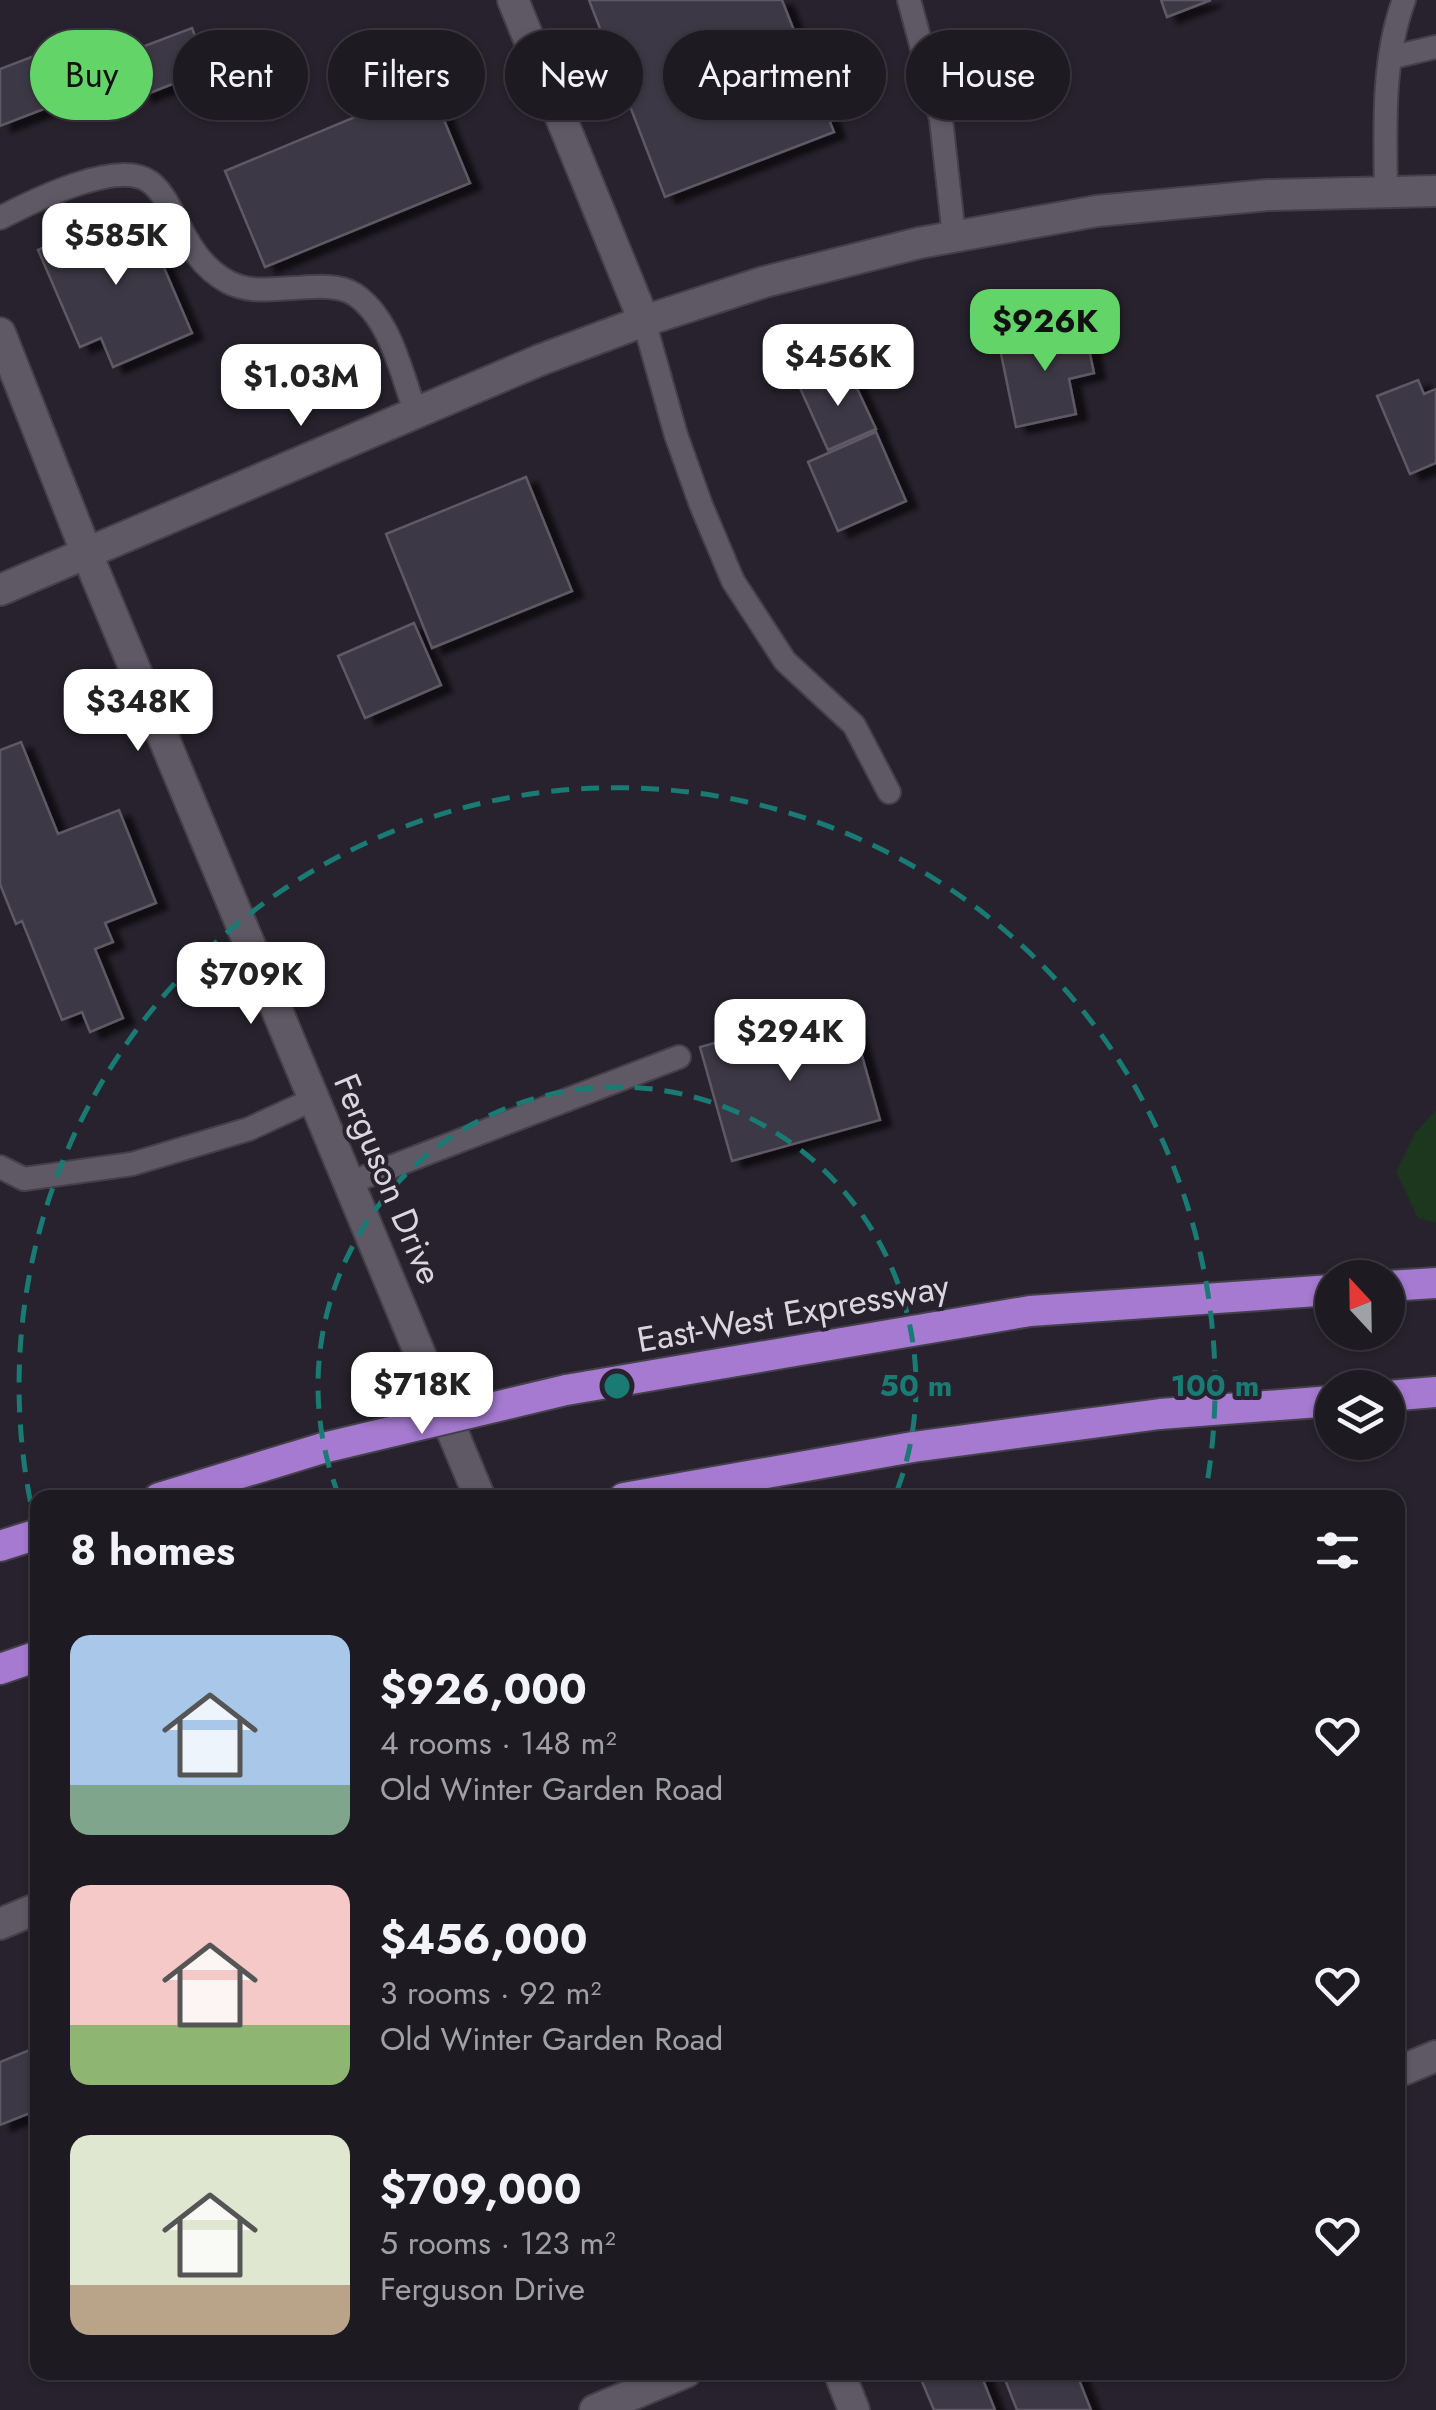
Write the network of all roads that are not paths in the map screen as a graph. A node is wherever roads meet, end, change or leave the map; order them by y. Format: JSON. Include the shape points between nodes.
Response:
{"nodes":[{"id":1,"x":513,"y":0,"type":"edge"},
{"id":2,"x":909,"y":0,"type":"edge"},
{"id":3,"x":1404,"y":0,"type":"edge"},
{"id":4,"x":1436,"y":47,"type":"edge"},
{"id":5,"x":1392,"y":57,"type":"junction"},
{"id":6,"x":1436,"y":191,"type":"edge"},
{"id":7,"x":1386,"y":192,"type":"junction"},
{"id":8,"x":0,"y":218,"type":"edge"},
{"id":9,"x":954,"y":236,"type":"junction"},
{"id":10,"x":644,"y":321,"type":"junction"},
{"id":11,"x":0,"y":333,"type":"edge"},
{"id":12,"x":416,"y":413,"type":"junction"},
{"id":13,"x":87,"y":554,"type":"junction"},
{"id":14,"x":0,"y":590,"type":"edge"},
{"id":15,"x":890,"y":792,"type":"dead end"},
{"id":16,"x":678,"y":1057,"type":"dead end"},
{"id":17,"x":314,"y":1099,"type":"junction"},
{"id":18,"x":0,"y":1167,"type":"edge"},
{"id":19,"x":349,"y":1183,"type":"junction"},
{"id":20,"x":1436,"y":1282,"type":"edge"},
{"id":21,"x":1405,"y":1285,"type":"edge"},
{"id":22,"x":1315,"y":1291,"type":"edge"},
{"id":23,"x":1436,"y":1392,"type":"edge"},
{"id":24,"x":1405,"y":1395,"type":"edge"},
{"id":25,"x":1315,"y":1402,"type":"edge"},
{"id":26,"x":185,"y":1490,"type":"edge"},
{"id":27,"x":477,"y":1490,"type":"edge"},
{"id":28,"x":669,"y":1490,"type":"edge"},
{"id":29,"x":30,"y":1537,"type":"edge"},
{"id":30,"x":0,"y":1546,"type":"edge"},
{"id":31,"x":30,"y":1659,"type":"edge"},
{"id":32,"x":0,"y":1668,"type":"edge"},
{"id":33,"x":30,"y":1911,"type":"edge"},
{"id":34,"x":0,"y":1924,"type":"edge"},
{"id":35,"x":1436,"y":2056,"type":"edge"},
{"id":36,"x":1405,"y":2069,"type":"edge"},
{"id":37,"x":667,"y":2380,"type":"edge"},
{"id":38,"x":842,"y":2380,"type":"edge"},
{"id":39,"x":595,"y":2410,"type":"edge"},
{"id":40,"x":854,"y":2410,"type":"edge"}],
"edges":[{"from":1,"to":10,"type":"street"},
{"from":2,"to":9,"type":"lane","via":[[941,119]]},
{"from":3,"to":5,"type":"lane"},
{"from":4,"to":5,"type":"lane"},
{"from":5,"to":7,"type":"lane"},
{"from":6,"to":7,"type":"street"},
{"from":7,"to":9,"type":"street","via":[[1098,210]]},
{"from":8,"to":12,"type":"lane","via":[[101,177],[148,180],[211,273],[246,291],[353,293],[382,322]]},
{"from":9,"to":10,"type":"street","via":[[764,282]]},
{"from":10,"to":12,"type":"street"},
{"from":10,"to":15,"type":"lane","via":[[676,435],[733,581],[786,661],[854,726]]},
{"from":11,"to":13,"type":"street","name":"Ferguson Drive"},
{"from":12,"to":13,"type":"street"},
{"from":13,"to":14,"type":"street"},
{"from":13,"to":17,"type":"street","name":"Ferguson Drive"},
{"from":16,"to":19,"type":"lane"},
{"from":17,"to":18,"type":"lane","via":[[249,1128],[132,1164],[24,1179]]},
{"from":17,"to":19,"type":"street","name":"Ferguson Drive"},
{"from":19,"to":27,"type":"street","name":"Ferguson Drive"},
{"from":20,"to":21,"type":"highway"},
{"from":22,"to":26,"type":"highway","name":"East-West Expressway","bridge":true,"via":[[1030,1311],[566,1390],[323,1448]]},
{"from":23,"to":24,"type":"highway"},
{"from":25,"to":28,"type":"highway","via":[[1160,1414],[913,1447]]},
{"from":29,"to":30,"type":"highway"},
{"from":31,"to":32,"type":"highway"},
{"from":33,"to":34,"type":"street"},
{"from":35,"to":36,"type":"street"},
{"from":37,"to":39,"type":"street"},
{"from":38,"to":40,"type":"street"}]}
